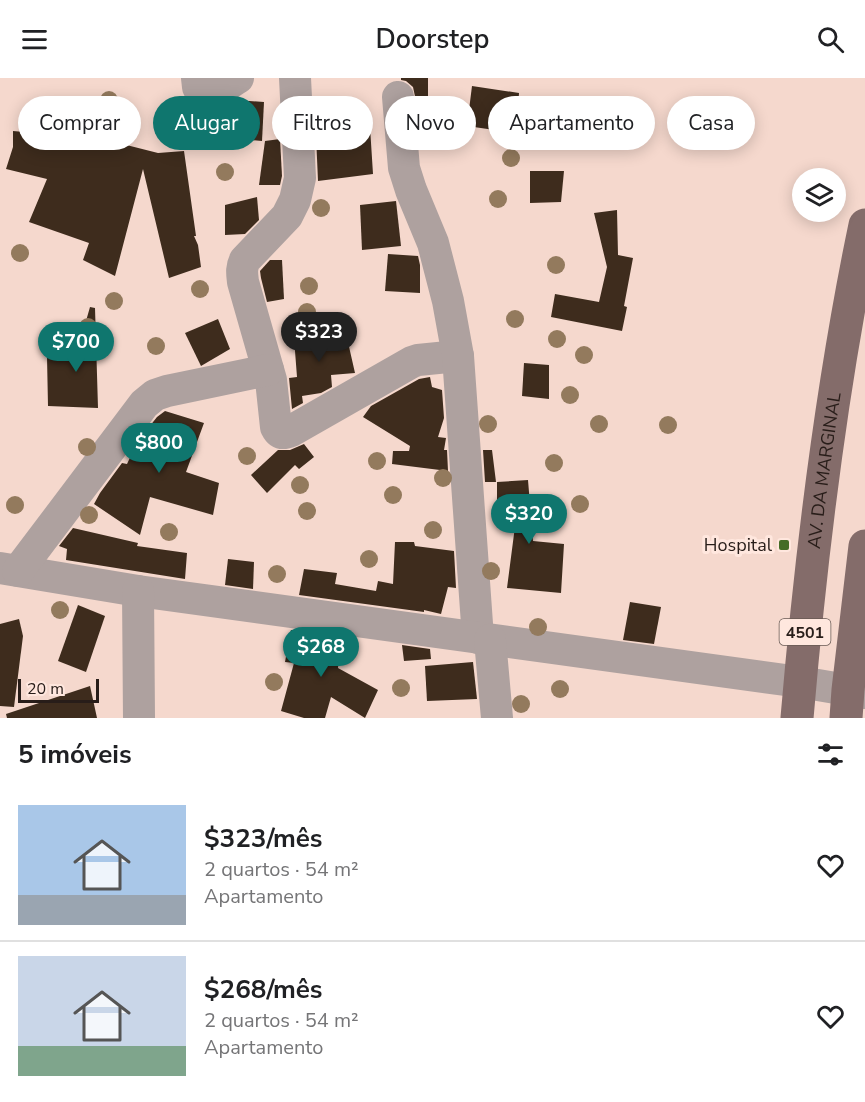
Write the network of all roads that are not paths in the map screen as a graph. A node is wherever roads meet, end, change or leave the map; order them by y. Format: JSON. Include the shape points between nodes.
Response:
{"nodes":[{"id":1,"x":197,"y":78,"type":"edge"},
{"id":2,"x":238,"y":78,"type":"edge"},
{"id":3,"x":295,"y":78,"type":"edge"},
{"id":4,"x":402,"y":150,"type":"edge"},
{"id":5,"x":865,"y":225,"type":"edge"},
{"id":6,"x":458,"y":356,"type":"junction"},
{"id":7,"x":268,"y":370,"type":"junction"},
{"id":8,"x":865,"y":546,"type":"edge"},
{"id":9,"x":9,"y":569,"type":"edge"},
{"id":10,"x":138,"y":591,"type":"junction"},
{"id":11,"x":484,"y":639,"type":"junction"},
{"id":12,"x":800,"y":682,"type":"junction"},
{"id":13,"x":853,"y":700,"type":"edge"},
{"id":14,"x":139,"y":718,"type":"edge"},
{"id":15,"x":497,"y":718,"type":"edge"},
{"id":16,"x":797,"y":718,"type":"edge"}],
"edges":[{"from":1,"to":2,"type":"street","via":[[200,91],[205,93]]},
{"from":3,"to":7,"type":"street","via":[[300,178],[295,200],[287,216],[242,266]]},
{"from":4,"to":6,"type":"street","via":[[411,190],[433,243]]},
{"from":5,"to":12,"type":"main road","name":"AV. DA MARGINAL","number":"4501","via":[[831,413]]},
{"from":6,"to":7,"type":"street","via":[[412,362],[284,434],[276,427]]},
{"from":6,"to":11,"type":"street"},
{"from":7,"to":9,"type":"street","via":[[155,395]]},
{"from":8,"to":13,"type":"main road","number":"4501"},
{"from":9,"to":10,"type":"street"},
{"from":10,"to":11,"type":"street"},
{"from":10,"to":14,"type":"street"},
{"from":11,"to":12,"type":"street"},
{"from":11,"to":15,"type":"street"},
{"from":12,"to":13,"type":"street"},
{"from":12,"to":16,"type":"main road","name":"AV. DA MARGINAL","number":"4501"}]}
